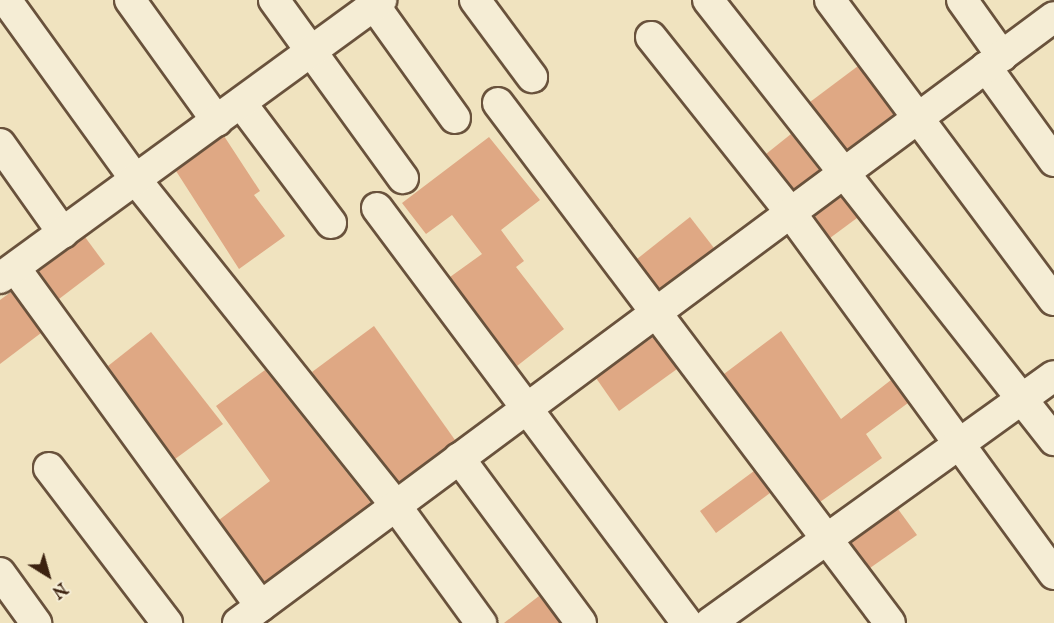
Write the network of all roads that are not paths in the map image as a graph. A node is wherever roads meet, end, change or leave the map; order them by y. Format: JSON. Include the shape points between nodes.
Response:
{"nodes":[{"id":1,"x":6,"y":0,"type":"edge"},
{"id":2,"x":130,"y":0,"type":"edge"},
{"id":3,"x":274,"y":0,"type":"edge"},
{"id":4,"x":475,"y":0,"type":"edge"},
{"id":5,"x":708,"y":0,"type":"edge"},
{"id":6,"x":830,"y":0,"type":"edge"},
{"id":7,"x":962,"y":0,"type":"edge"},
{"id":8,"x":379,"y":1,"type":"edge"},
{"id":9,"x":1050,"y":26,"type":"edge"},
{"id":10,"x":651,"y":37,"type":"dead end"},
{"id":11,"x":312,"y":51,"type":"junction"},
{"id":12,"x":994,"y":61,"type":"junction"},
{"id":13,"x":532,"y":77,"type":"dead end"},
{"id":14,"x":241,"y":103,"type":"junction"},
{"id":15,"x":498,"y":104,"type":"dead end"},
{"id":16,"x":919,"y":117,"type":"junction"},
{"id":17,"x":455,"y":118,"type":"dead end"},
{"id":18,"x":217,"y":121,"type":"junction"},
{"id":19,"x":0,"y":144,"type":"edge"},
{"id":20,"x":1054,"y":161,"type":"edge"},
{"id":21,"x":846,"y":171,"type":"junction"},
{"id":22,"x":403,"y":178,"type":"dead end"},
{"id":23,"x":136,"y":180,"type":"junction"},
{"id":24,"x":377,"y":208,"type":"dead end"},
{"id":25,"x":790,"y":213,"type":"junction"},
{"id":26,"x":331,"y":223,"type":"dead end"},
{"id":27,"x":63,"y":233,"type":"junction"},
{"id":28,"x":7,"y":273,"type":"edge"},
{"id":29,"x":1054,"y":300,"type":"edge"},
{"id":30,"x":656,"y":313,"type":"junction"},
{"id":31,"x":1054,"y":376,"type":"edge"},
{"id":32,"x":1025,"y":397,"type":"junction"},
{"id":33,"x":524,"y":410,"type":"junction"},
{"id":34,"x":1054,"y":440,"type":"edge"},
{"id":35,"x":961,"y":442,"type":"junction"},
{"id":36,"x":459,"y":458,"type":"junction"},
{"id":37,"x":49,"y":468,"type":"dead end"},
{"id":38,"x":396,"y":506,"type":"junction"},
{"id":39,"x":828,"y":540,"type":"junction"},
{"id":40,"x":0,"y":573,"type":"edge"},
{"id":41,"x":1054,"y":574,"type":"edge"},
{"id":42,"x":262,"y":613,"type":"edge"},
{"id":43,"x":36,"y":623,"type":"edge"},
{"id":44,"x":166,"y":623,"type":"edge"},
{"id":45,"x":481,"y":623,"type":"edge"},
{"id":46,"x":581,"y":623,"type":"edge"},
{"id":47,"x":687,"y":623,"type":"edge"},
{"id":48,"x":710,"y":623,"type":"edge"},
{"id":49,"x":890,"y":623,"type":"edge"}],
"edges":[{"from":1,"to":23,"type":"street"},
{"from":2,"to":18,"type":"street"},
{"from":3,"to":11,"type":"street"},
{"from":4,"to":13,"type":"street"},
{"from":5,"to":21,"type":"street"},
{"from":6,"to":16,"type":"street"},
{"from":7,"to":12,"type":"street"},
{"from":8,"to":11,"type":"street"},
{"from":8,"to":17,"type":"street"},
{"from":9,"to":12,"type":"street"},
{"from":10,"to":25,"type":"street"},
{"from":11,"to":14,"type":"street"},
{"from":11,"to":22,"type":"street"},
{"from":12,"to":16,"type":"street"},
{"from":12,"to":20,"type":"street"},
{"from":14,"to":18,"type":"street"},
{"from":14,"to":26,"type":"street"},
{"from":15,"to":30,"type":"street"},
{"from":16,"to":21,"type":"street"},
{"from":16,"to":29,"type":"street"},
{"from":18,"to":23,"type":"street"},
{"from":19,"to":27,"type":"street"},
{"from":21,"to":25,"type":"street"},
{"from":21,"to":32,"type":"street"},
{"from":23,"to":27,"type":"street"},
{"from":23,"to":38,"type":"street"},
{"from":24,"to":33,"type":"street"},
{"from":25,"to":30,"type":"street"},
{"from":25,"to":35,"type":"street"},
{"from":27,"to":28,"type":"street"},
{"from":28,"to":42,"type":"street"},
{"from":30,"to":33,"type":"street"},
{"from":30,"to":39,"type":"street"},
{"from":31,"to":32,"type":"street"},
{"from":32,"to":34,"type":"street"},
{"from":32,"to":35,"type":"street"},
{"from":33,"to":36,"type":"street"},
{"from":33,"to":47,"type":"street"},
{"from":35,"to":39,"type":"street"},
{"from":35,"to":41,"type":"street"},
{"from":36,"to":38,"type":"street"},
{"from":36,"to":46,"type":"street"},
{"from":37,"to":44,"type":"street"},
{"from":38,"to":42,"type":"street"},
{"from":38,"to":45,"type":"street"},
{"from":39,"to":48,"type":"street"},
{"from":39,"to":49,"type":"street"},
{"from":40,"to":43,"type":"street"}]}
